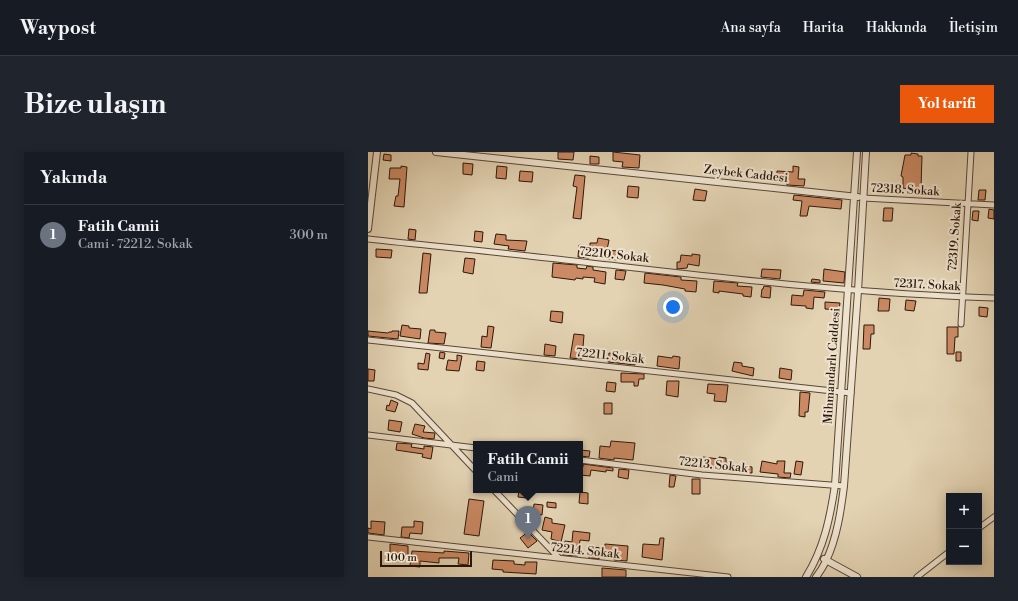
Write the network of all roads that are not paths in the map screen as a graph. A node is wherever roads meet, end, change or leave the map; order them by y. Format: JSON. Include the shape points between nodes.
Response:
{"nodes":[{"id":1,"x":377,"y":152,"type":"edge"},
{"id":2,"x":436,"y":152,"type":"edge"},
{"id":3,"x":857,"y":152,"type":"edge"},
{"id":4,"x":866,"y":152,"type":"edge"},
{"id":5,"x":971,"y":152,"type":"edge"},
{"id":6,"x":854,"y":196,"type":"junction"},
{"id":7,"x":863,"y":198,"type":"junction"},
{"id":8,"x":968,"y":204,"type":"junction"},
{"id":9,"x":994,"y":204,"type":"edge"},
{"id":10,"x":368,"y":229,"type":"edge"},
{"id":11,"x":368,"y":239,"type":"edge"},
{"id":12,"x":848,"y":290,"type":"junction"},
{"id":13,"x":858,"y":291,"type":"junction"},
{"id":14,"x":962,"y":297,"type":"junction"},
{"id":15,"x":994,"y":298,"type":"edge"},
{"id":16,"x":961,"y":324,"type":"dead end"},
{"id":17,"x":368,"y":340,"type":"edge"},
{"id":18,"x":368,"y":389,"type":"edge"},
{"id":19,"x":841,"y":392,"type":"junction"},
{"id":20,"x":851,"y":393,"type":"junction"},
{"id":21,"x":368,"y":435,"type":"edge"},
{"id":22,"x":452,"y":446,"type":"junction"},
{"id":23,"x":473,"y":448,"type":"edge"},
{"id":24,"x":583,"y":460,"type":"edge"},
{"id":25,"x":473,"y":468,"type":"edge"},
{"id":26,"x":835,"y":485,"type":"junction"},
{"id":27,"x":844,"y":486,"type":"junction"},
{"id":28,"x":497,"y":493,"type":"edge"},
{"id":29,"x":994,"y":517,"type":"edge"},
{"id":30,"x":982,"y":526,"type":"edge"},
{"id":31,"x":368,"y":536,"type":"edge"},
{"id":32,"x":946,"y":554,"type":"edge"},
{"id":33,"x":818,"y":555,"type":"junction"},
{"id":34,"x":559,"y":558,"type":"junction"},
{"id":35,"x":826,"y":560,"type":"junction"},
{"id":36,"x":728,"y":577,"type":"edge"},
{"id":37,"x":806,"y":577,"type":"edge"},
{"id":38,"x":816,"y":577,"type":"edge"},
{"id":39,"x":858,"y":577,"type":"edge"},
{"id":40,"x":917,"y":577,"type":"edge"}],
"edges":[{"from":1,"to":10,"type":"street"},
{"from":2,"to":6,"type":"street","name":"Zeybek Caddesi"},
{"from":3,"to":6,"type":"street","name":"Mihmandarlı Caddesi"},
{"from":4,"to":7,"type":"street","name":"Mihmandarlı Caddesi"},
{"from":5,"to":8,"type":"street","name":"72319. Sokak"},
{"from":6,"to":7,"type":"street","name":"Zeybek Caddesi"},
{"from":6,"to":12,"type":"street","name":"Mihmandarlı Caddesi"},
{"from":7,"to":8,"type":"street","name":"72318. Sokak"},
{"from":7,"to":13,"type":"street","name":"Mihmandarlı Caddesi"},
{"from":8,"to":9,"type":"street","name":"72318. Sokak"},
{"from":8,"to":14,"type":"street","name":"72319. Sokak"},
{"from":11,"to":12,"type":"street","name":"72210. Sokak"},
{"from":12,"to":13,"type":"street","name":"72210. Sokak"},
{"from":12,"to":19,"type":"street","name":"Mihmandarlı Caddesi"},
{"from":13,"to":14,"type":"street","name":"72317. Sokak"},
{"from":13,"to":20,"type":"street","name":"Mihmandarlı Caddesi"},
{"from":14,"to":15,"type":"street","name":"72317. Sokak"},
{"from":14,"to":16,"type":"street","name":"72319. Sokak"},
{"from":17,"to":19,"type":"street","name":"72211. Sokak"},
{"from":18,"to":22,"type":"street","via":[[396,395],[406,400],[417,408]]},
{"from":19,"to":20,"type":"street","name":"72211. Sokak"},
{"from":19,"to":26,"type":"street","name":"Mihmandarlı Caddesi"},
{"from":20,"to":27,"type":"street","name":"Mihmandarlı Caddesi"},
{"from":21,"to":22,"type":"street"},
{"from":22,"to":23,"type":"street"},
{"from":22,"to":25,"type":"street"},
{"from":24,"to":26,"type":"street","name":"72213. Sokak","via":[[702,475]]},
{"from":26,"to":27,"type":"street","name":"72213. Sokak"},
{"from":26,"to":33,"type":"street","name":"Mihmandarlı Caddesi","via":[[828,528]]},
{"from":27,"to":35,"type":"street","name":"Mihmandarlı Caddesi","via":[[835,534]]},
{"from":28,"to":34,"type":"street"},
{"from":29,"to":30,"type":"street"},
{"from":31,"to":34,"type":"street","name":"72214. Sokak"},
{"from":32,"to":40,"type":"street"},
{"from":33,"to":35,"type":"street"},
{"from":33,"to":37,"type":"street","name":"Mihmandarlı Caddesi"},
{"from":34,"to":36,"type":"street","name":"72214. Sokak"},
{"from":35,"to":38,"type":"street","name":"Mihmandarlı Caddesi"},
{"from":35,"to":39,"type":"street"}]}
